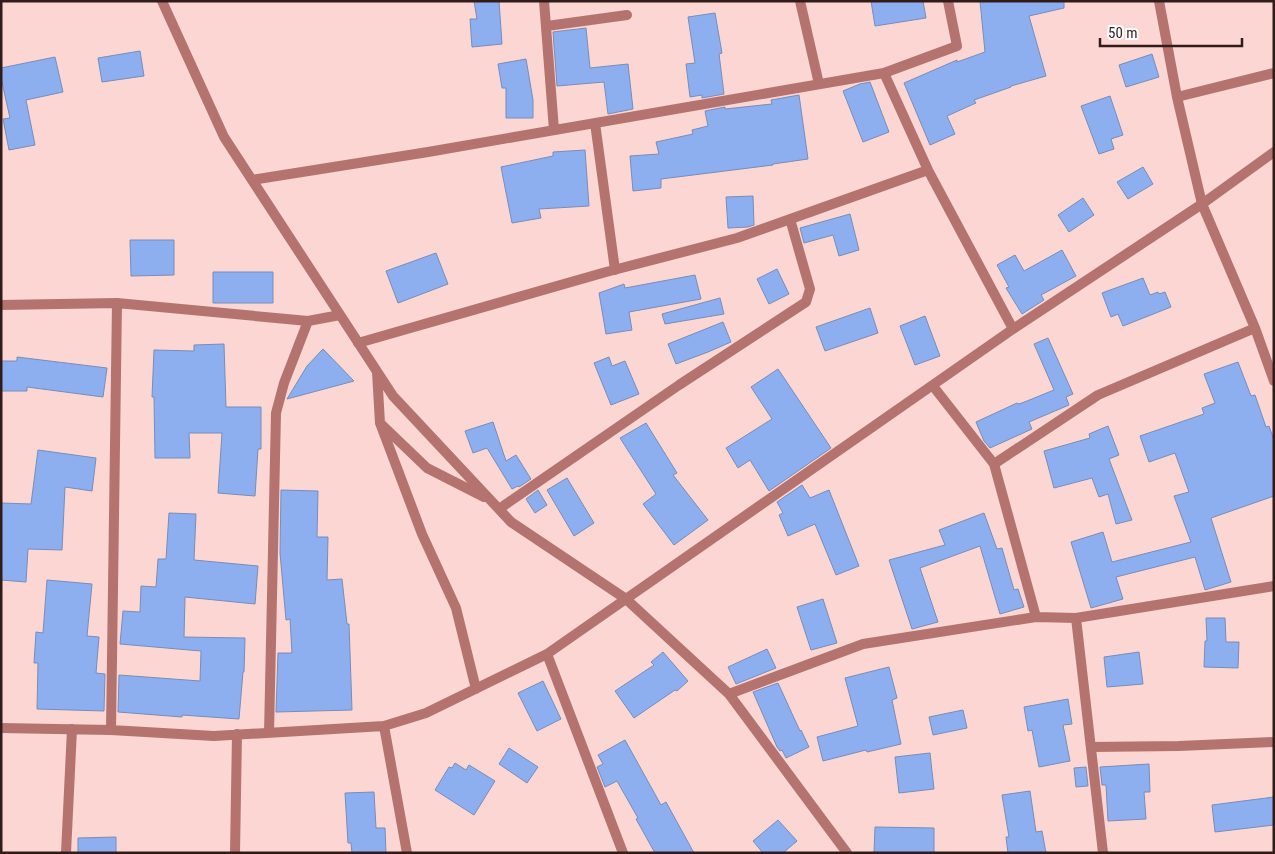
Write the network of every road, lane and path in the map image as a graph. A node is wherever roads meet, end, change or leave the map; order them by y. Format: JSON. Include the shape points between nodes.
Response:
{"nodes":[{"id":1,"x":162,"y":1,"type":"edge"},
{"id":2,"x":544,"y":1,"type":"edge"},
{"id":3,"x":800,"y":1,"type":"edge"},
{"id":4,"x":948,"y":1,"type":"edge"},
{"id":5,"x":1159,"y":1,"type":"edge"},
{"id":6,"x":627,"y":15,"type":"dead end"},
{"id":7,"x":546,"y":26,"type":"junction"},
{"id":8,"x":884,"y":73,"type":"junction"},
{"id":9,"x":1274,"y":73,"type":"edge"},
{"id":10,"x":819,"y":84,"type":"junction"},
{"id":11,"x":1176,"y":98,"type":"junction"},
{"id":12,"x":595,"y":123,"type":"junction"},
{"id":13,"x":554,"y":130,"type":"junction"},
{"id":14,"x":1274,"y":152,"type":"edge"},
{"id":15,"x":928,"y":170,"type":"junction"},
{"id":16,"x":252,"y":180,"type":"junction"},
{"id":17,"x":1202,"y":204,"type":"junction"},
{"id":18,"x":790,"y":219,"type":"junction"},
{"id":19,"x":615,"y":270,"type":"junction"},
{"id":20,"x":117,"y":303,"type":"junction"},
{"id":21,"x":1,"y":305,"type":"edge"},
{"id":22,"x":340,"y":315,"type":"junction"},
{"id":23,"x":308,"y":321,"type":"junction"},
{"id":24,"x":1255,"y":328,"type":"junction"},
{"id":25,"x":1013,"y":329,"type":"junction"},
{"id":26,"x":358,"y":343,"type":"junction"},
{"id":27,"x":377,"y":371,"type":"junction"},
{"id":28,"x":1274,"y":381,"type":"edge"},
{"id":29,"x":933,"y":386,"type":"junction"},
{"id":30,"x":380,"y":423,"type":"junction"},
{"id":31,"x":994,"y":464,"type":"junction"},
{"id":32,"x":491,"y":501,"type":"junction"},
{"id":33,"x":499,"y":509,"type":"junction"},
{"id":34,"x":1274,"y":586,"type":"edge"},
{"id":35,"x":626,"y":599,"type":"junction"},
{"id":36,"x":1036,"y":617,"type":"junction"},
{"id":37,"x":1076,"y":618,"type":"junction"},
{"id":38,"x":547,"y":654,"type":"junction"},
{"id":39,"x":476,"y":688,"type":"junction"},
{"id":40,"x":729,"y":694,"type":"junction"},
{"id":41,"x":384,"y":726,"type":"junction"},
{"id":42,"x":1,"y":728,"type":"edge"},
{"id":43,"x":72,"y":729,"type":"junction"},
{"id":44,"x":111,"y":730,"type":"junction"},
{"id":45,"x":269,"y":733,"type":"junction"},
{"id":46,"x":237,"y":734,"type":"junction"},
{"id":47,"x":1274,"y":742,"type":"edge"},
{"id":48,"x":1091,"y":747,"type":"junction"},
{"id":49,"x":66,"y":853,"type":"edge"},
{"id":50,"x":235,"y":853,"type":"edge"},
{"id":51,"x":407,"y":853,"type":"edge"},
{"id":52,"x":623,"y":853,"type":"edge"},
{"id":53,"x":847,"y":853,"type":"edge"},
{"id":54,"x":1103,"y":853,"type":"edge"}],
"edges":[{"from":1,"to":16,"type":"street","via":[[224,137]]},
{"from":2,"to":7,"type":"street"},
{"from":3,"to":10,"type":"street"},
{"from":4,"to":8,"type":"street","via":[[957,46]]},
{"from":5,"to":11,"type":"street"},
{"from":6,"to":7,"type":"street"},
{"from":7,"to":13,"type":"street"},
{"from":8,"to":10,"type":"street"},
{"from":8,"to":15,"type":"street"},
{"from":9,"to":11,"type":"street"},
{"from":10,"to":12,"type":"street"},
{"from":11,"to":17,"type":"street"},
{"from":12,"to":13,"type":"street"},
{"from":12,"to":19,"type":"street"},
{"from":13,"to":16,"type":"street"},
{"from":14,"to":17,"type":"street"},
{"from":15,"to":18,"type":"street"},
{"from":15,"to":25,"type":"street"},
{"from":16,"to":22,"type":"street"},
{"from":17,"to":24,"type":"street"},
{"from":17,"to":25,"type":"street"},
{"from":18,"to":19,"type":"street","via":[[737,238]]},
{"from":18,"to":33,"type":"street","via":[[810,289],[806,302]]},
{"from":19,"to":26,"type":"street"},
{"from":20,"to":21,"type":"street"},
{"from":20,"to":23,"type":"street"},
{"from":20,"to":44,"type":"street"},
{"from":22,"to":23,"type":"street"},
{"from":22,"to":26,"type":"street"},
{"from":23,"to":45,"type":"street","via":[[276,412]]},
{"from":24,"to":28,"type":"street"},
{"from":24,"to":31,"type":"street","via":[[1098,395]]},
{"from":25,"to":29,"type":"street"},
{"from":26,"to":27,"type":"street"},
{"from":27,"to":30,"type":"street"},
{"from":27,"to":32,"type":"street","via":[[392,396]]},
{"from":29,"to":31,"type":"street"},
{"from":29,"to":35,"type":"street"},
{"from":30,"to":32,"type":"street","via":[[428,468]]},
{"from":30,"to":39,"type":"street","via":[[422,534],[456,608]]},
{"from":31,"to":36,"type":"street"},
{"from":32,"to":33,"type":"street"},
{"from":33,"to":35,"type":"street","via":[[511,522]]},
{"from":34,"to":37,"type":"street"},
{"from":35,"to":38,"type":"street"},
{"from":35,"to":40,"type":"street"},
{"from":36,"to":37,"type":"street"},
{"from":36,"to":40,"type":"street","via":[[863,644]]},
{"from":37,"to":48,"type":"street"},
{"from":38,"to":39,"type":"street"},
{"from":38,"to":52,"type":"street"},
{"from":39,"to":41,"type":"street","via":[[426,713]]},
{"from":40,"to":53,"type":"street"},
{"from":41,"to":45,"type":"street"},
{"from":41,"to":51,"type":"street"},
{"from":42,"to":43,"type":"street"},
{"from":43,"to":44,"type":"street"},
{"from":43,"to":49,"type":"street"},
{"from":44,"to":46,"type":"street","via":[[214,736]]},
{"from":45,"to":46,"type":"street"},
{"from":46,"to":50,"type":"street"},
{"from":47,"to":48,"type":"street"},
{"from":48,"to":54,"type":"street"}]}
